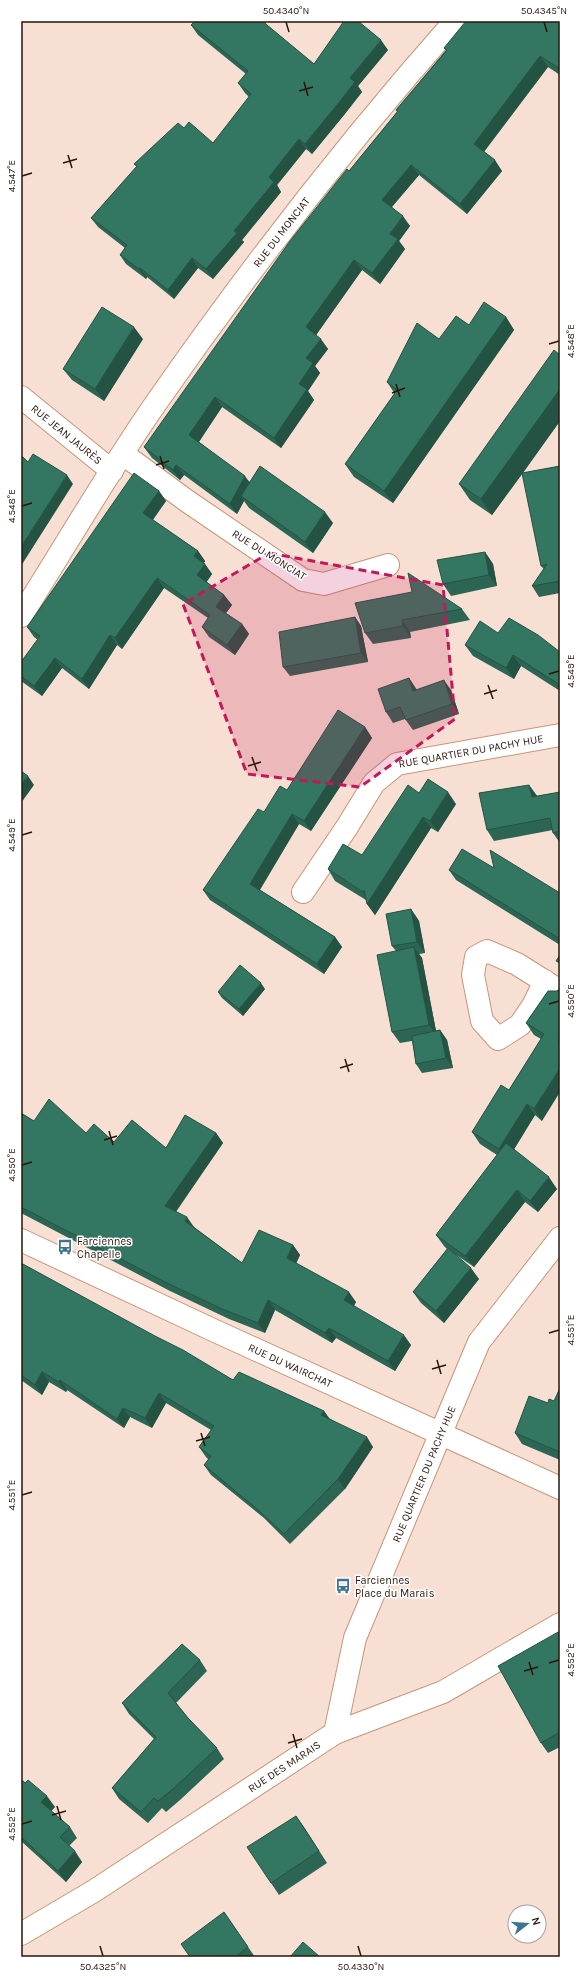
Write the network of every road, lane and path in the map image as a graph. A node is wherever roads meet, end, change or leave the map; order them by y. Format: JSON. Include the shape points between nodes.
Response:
{"nodes":[{"id":1,"x":455,"y":21,"type":"edge"},
{"id":2,"x":21,"y":397,"type":"edge"},
{"id":3,"x":117,"y":463,"type":"junction"},
{"id":4,"x":388,"y":565,"type":"dead end"},
{"id":5,"x":21,"y":616,"type":"edge"},
{"id":6,"x":560,"y":735,"type":"edge"},
{"id":7,"x":303,"y":892,"type":"dead end"},
{"id":8,"x":560,"y":1238,"type":"edge"},
{"id":9,"x":21,"y":1240,"type":"edge"},
{"id":10,"x":441,"y":1433,"type":"junction"},
{"id":11,"x":560,"y":1488,"type":"edge"},
{"id":12,"x":560,"y":1624,"type":"edge"},
{"id":13,"x":335,"y":1733,"type":"junction"},
{"id":14,"x":21,"y":1934,"type":"edge"}],
"edges":[{"from":1,"to":3,"type":"street","name":"RUE DU MONCIAT","via":[[411,71],[270,246],[156,403]]},
{"from":2,"to":3,"type":"street","name":"RUE JEAN JAURÈS"},
{"from":3,"to":4,"type":"street","name":"RUE DU MONCIAT","via":[[187,501],[303,580],[324,584]]},
{"from":3,"to":5,"type":"street","name":"RUE DU MONCIAT"},
{"from":6,"to":7,"type":"street","name":"RUE QUARTIER DU PACHY HUE","via":[[397,764],[374,783]]},
{"from":8,"to":10,"type":"street","name":"RUE QUARTIER DU PACHY HUE","via":[[479,1342]]},
{"from":9,"to":10,"type":"street","name":"RUE DU WAIRCHAT"},
{"from":10,"to":11,"type":"street","name":"RUE DU WAIRCHAT"},
{"from":10,"to":13,"type":"street","name":"RUE QUARTIER DU PACHY HUE","via":[[355,1638]]},
{"from":12,"to":13,"type":"street","name":"RUE DES MARAIS","via":[[443,1692]]},
{"from":13,"to":14,"type":"street","name":"RUE DES MARAIS","via":[[94,1891]]}]}
